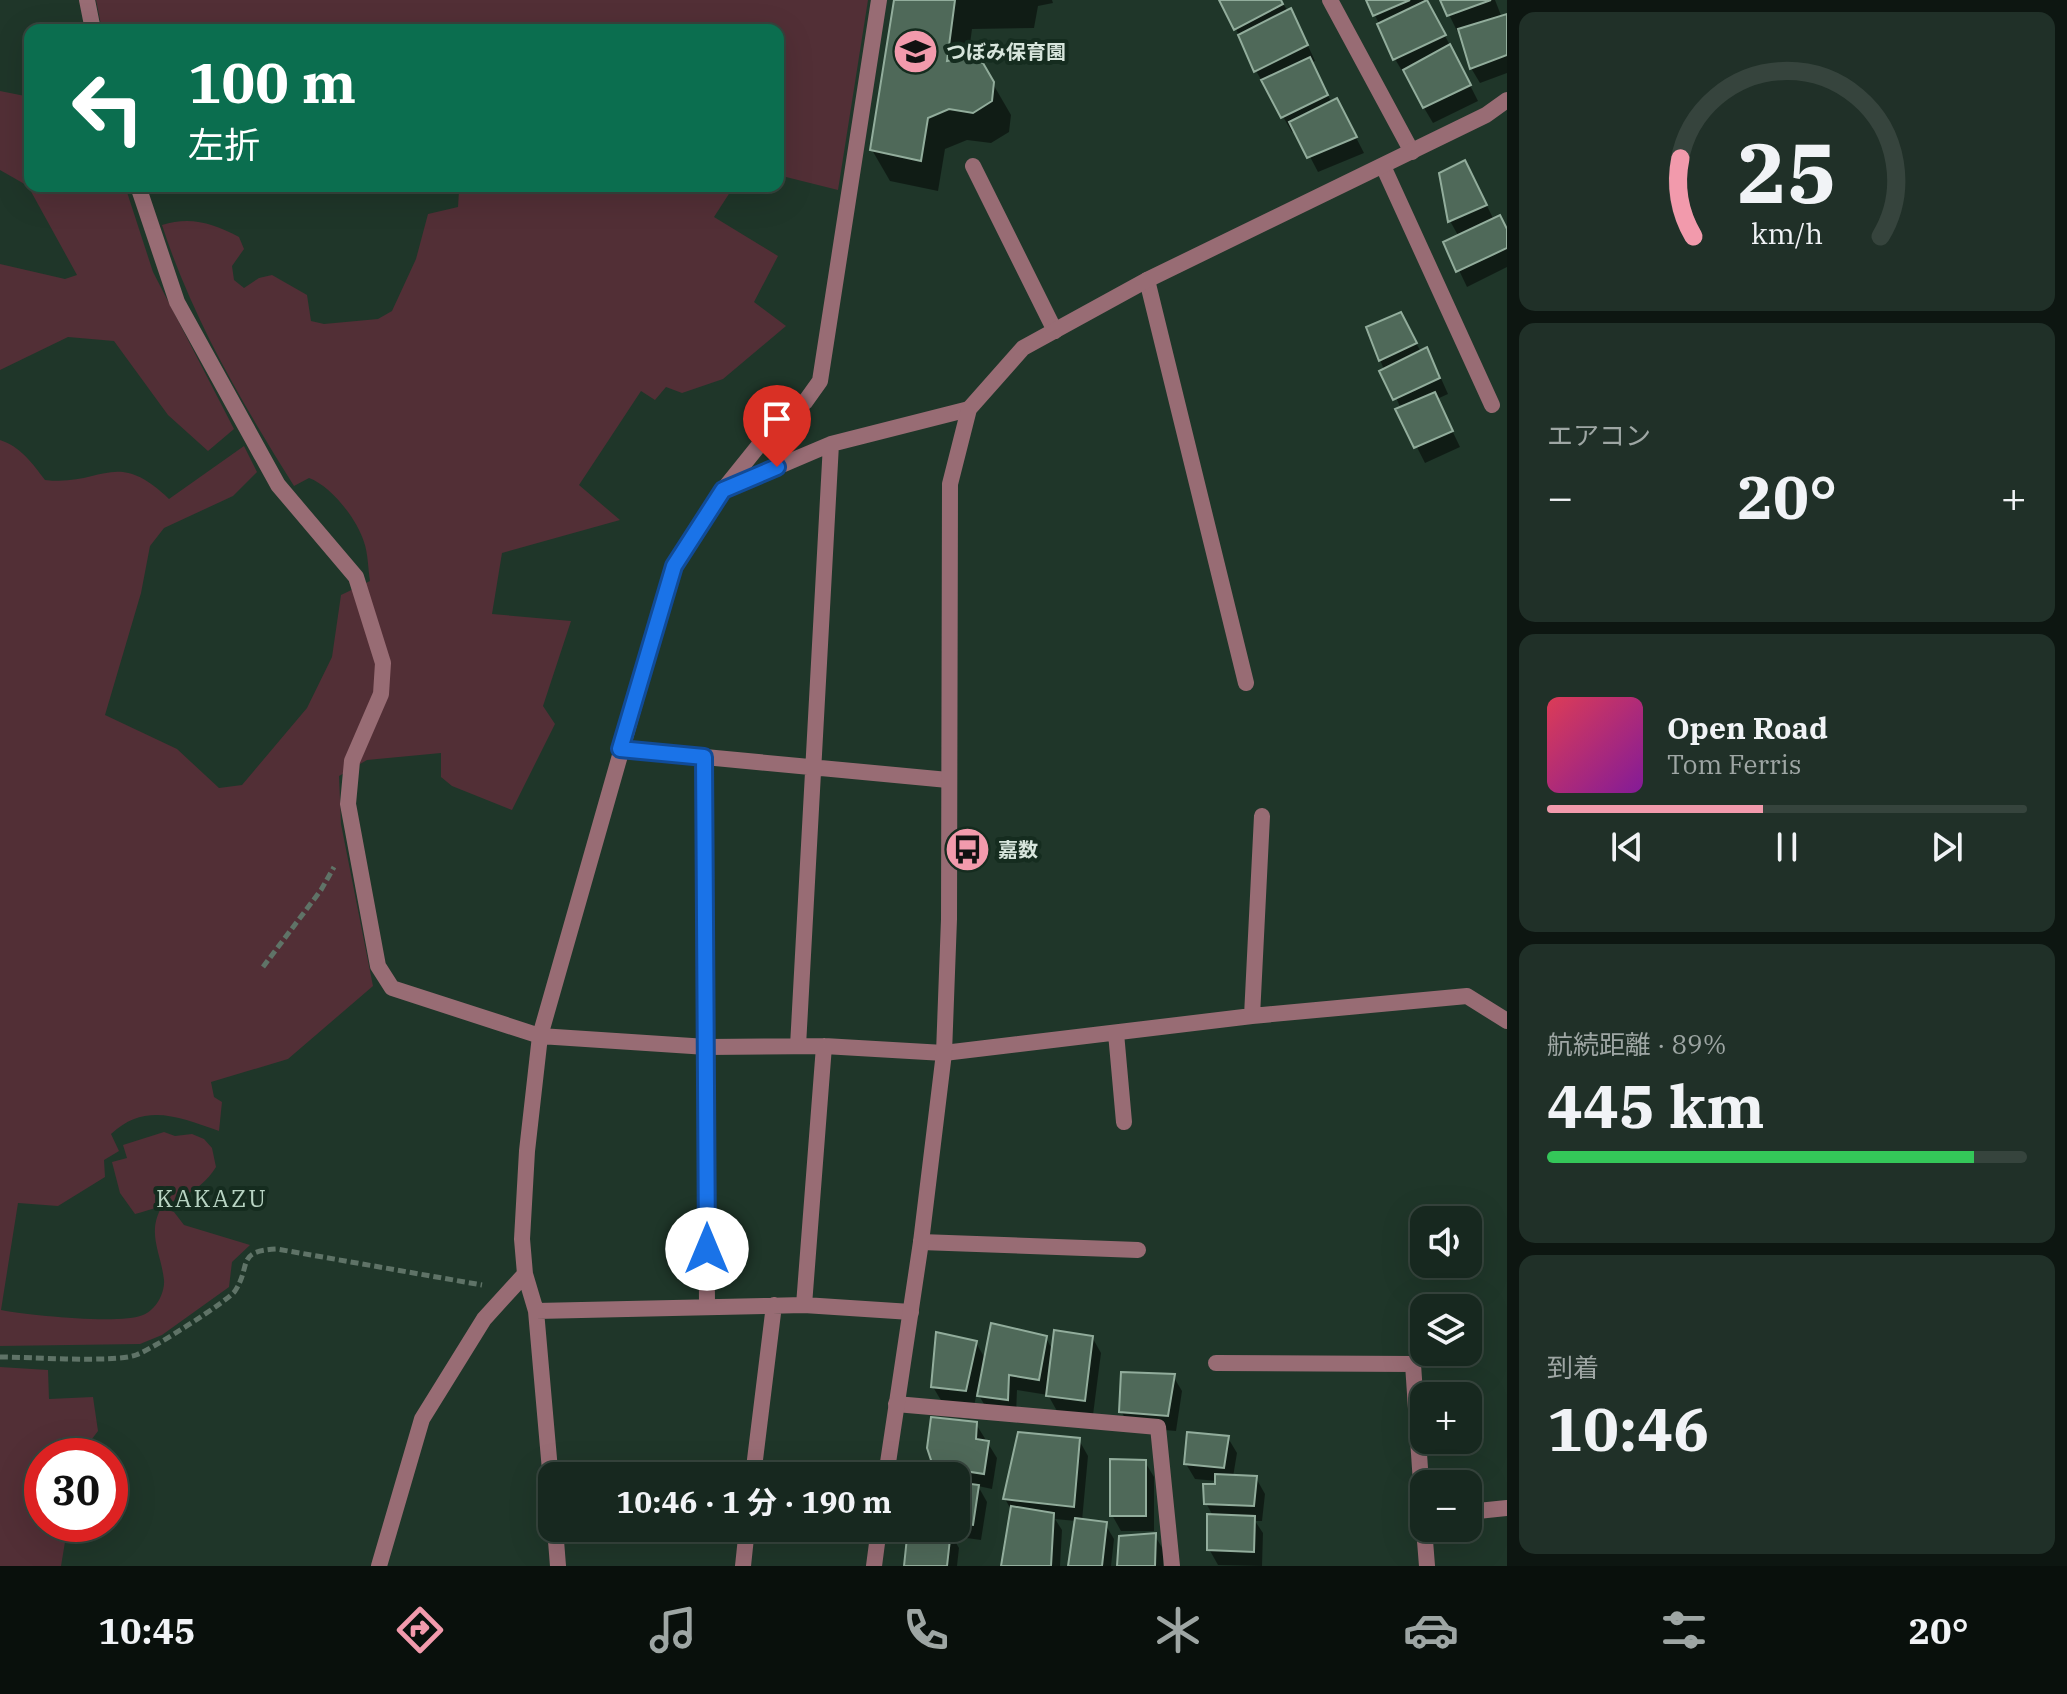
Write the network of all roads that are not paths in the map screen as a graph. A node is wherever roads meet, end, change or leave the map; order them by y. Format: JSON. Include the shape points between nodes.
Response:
{"nodes":[{"id":1,"x":87,"y":0,"type":"edge"},
{"id":2,"x":879,"y":0,"type":"edge"},
{"id":3,"x":1330,"y":0,"type":"edge"},
{"id":4,"x":92,"y":24,"type":"edge"},
{"id":5,"x":1507,"y":100,"type":"edge"},
{"id":6,"x":1412,"y":152,"type":"junction"},
{"id":7,"x":973,"y":166,"type":"dead end"},
{"id":8,"x":1383,"y":166,"type":"junction"},
{"id":9,"x":140,"y":192,"type":"edge"},
{"id":10,"x":1147,"y":280,"type":"junction"},
{"id":11,"x":1055,"y":331,"type":"junction"},
{"id":12,"x":1492,"y":405,"type":"dead end"},
{"id":13,"x":969,"y":409,"type":"junction"},
{"id":14,"x":831,"y":444,"type":"junction"},
{"id":15,"x":723,"y":490,"type":"junction"},
{"id":16,"x":1246,"y":683,"type":"dead end"},
{"id":17,"x":620,"y":749,"type":"junction"},
{"id":18,"x":704,"y":757,"type":"junction"},
{"id":19,"x":813,"y":766,"type":"junction"},
{"id":20,"x":948,"y":780,"type":"junction"},
{"id":21,"x":1262,"y":816,"type":"dead end"},
{"id":22,"x":1252,"y":1016,"type":"junction"},
{"id":23,"x":1507,"y":1021,"type":"edge"},
{"id":24,"x":1116,"y":1033,"type":"junction"},
{"id":25,"x":540,"y":1036,"type":"junction"},
{"id":26,"x":798,"y":1046,"type":"junction"},
{"id":27,"x":824,"y":1046,"type":"junction"},
{"id":28,"x":707,"y":1047,"type":"junction"},
{"id":29,"x":944,"y":1053,"type":"junction"},
{"id":30,"x":1124,"y":1122,"type":"dead end"},
{"id":31,"x":921,"y":1242,"type":"junction"},
{"id":32,"x":1138,"y":1250,"type":"dead end"},
{"id":33,"x":525,"y":1274,"type":"junction"},
{"id":34,"x":774,"y":1305,"type":"junction"},
{"id":35,"x":804,"y":1305,"type":"junction"},
{"id":36,"x":707,"y":1307,"type":"junction"},
{"id":37,"x":536,"y":1311,"type":"junction"},
{"id":38,"x":911,"y":1312,"type":"junction"},
{"id":39,"x":1216,"y":1363,"type":"dead end"},
{"id":40,"x":896,"y":1404,"type":"junction"},
{"id":41,"x":549,"y":1462,"type":"edge"},
{"id":42,"x":755,"y":1462,"type":"edge"},
{"id":43,"x":888,"y":1462,"type":"edge"},
{"id":44,"x":1421,"y":1470,"type":"edge"},
{"id":45,"x":1507,"y":1508,"type":"edge"},
{"id":46,"x":1482,"y":1511,"type":"edge"},
{"id":47,"x":556,"y":1542,"type":"edge"},
{"id":48,"x":746,"y":1542,"type":"edge"},
{"id":49,"x":877,"y":1542,"type":"edge"},
{"id":50,"x":1425,"y":1542,"type":"edge"},
{"id":51,"x":379,"y":1566,"type":"edge"},
{"id":52,"x":558,"y":1566,"type":"edge"},
{"id":53,"x":743,"y":1566,"type":"edge"},
{"id":54,"x":874,"y":1566,"type":"edge"},
{"id":55,"x":1172,"y":1566,"type":"edge"},
{"id":56,"x":1427,"y":1566,"type":"edge"}],
"edges":[{"from":1,"to":4,"type":"street"},
{"from":2,"to":15,"type":"street","via":[[820,381]]},
{"from":3,"to":6,"type":"street"},
{"from":5,"to":6,"type":"street"},
{"from":6,"to":8,"type":"street"},
{"from":7,"to":11,"type":"street"},
{"from":8,"to":10,"type":"street"},
{"from":8,"to":12,"type":"street"},
{"from":9,"to":25,"type":"street","via":[[177,302],[278,485],[356,577],[383,663],[381,694],[352,761],[348,804],[378,966],[392,988]]},
{"from":10,"to":11,"type":"street"},
{"from":10,"to":16,"type":"street"},
{"from":11,"to":13,"type":"street","via":[[1023,348]]},
{"from":13,"to":14,"type":"street"},
{"from":13,"to":20,"type":"street","via":[[950,484]]},
{"from":14,"to":15,"type":"street"},
{"from":14,"to":19,"type":"street"},
{"from":15,"to":17,"type":"street","via":[[674,566]]},
{"from":17,"to":18,"type":"street"},
{"from":17,"to":25,"type":"street"},
{"from":18,"to":19,"type":"street"},
{"from":18,"to":28,"type":"street"},
{"from":19,"to":20,"type":"street"},
{"from":19,"to":26,"type":"street"},
{"from":20,"to":29,"type":"street"},
{"from":21,"to":22,"type":"street"},
{"from":22,"to":23,"type":"street","via":[[1467,996]]},
{"from":22,"to":24,"type":"street"},
{"from":24,"to":29,"type":"street"},
{"from":24,"to":30,"type":"street"},
{"from":25,"to":28,"type":"street"},
{"from":25,"to":33,"type":"street","via":[[527,1151]]},
{"from":26,"to":27,"type":"street"},
{"from":26,"to":28,"type":"street"},
{"from":27,"to":29,"type":"street"},
{"from":27,"to":35,"type":"street"},
{"from":28,"to":36,"type":"street"},
{"from":29,"to":31,"type":"street"},
{"from":31,"to":32,"type":"street"},
{"from":31,"to":38,"type":"street"},
{"from":33,"to":37,"type":"street"},
{"from":33,"to":51,"type":"street","via":[[484,1319],[422,1419]]},
{"from":34,"to":35,"type":"street"},
{"from":34,"to":36,"type":"street"},
{"from":34,"to":42,"type":"street"},
{"from":35,"to":38,"type":"street"},
{"from":36,"to":37,"type":"street"},
{"from":37,"to":41,"type":"street"},
{"from":38,"to":40,"type":"street"},
{"from":39,"to":44,"type":"street","via":[[1413,1364]]},
{"from":40,"to":43,"type":"street"},
{"from":40,"to":55,"type":"street","via":[[1158,1427]]},
{"from":45,"to":46,"type":"street"},
{"from":47,"to":52,"type":"street"},
{"from":48,"to":53,"type":"street"},
{"from":49,"to":54,"type":"street"},
{"from":50,"to":56,"type":"street"}]}
